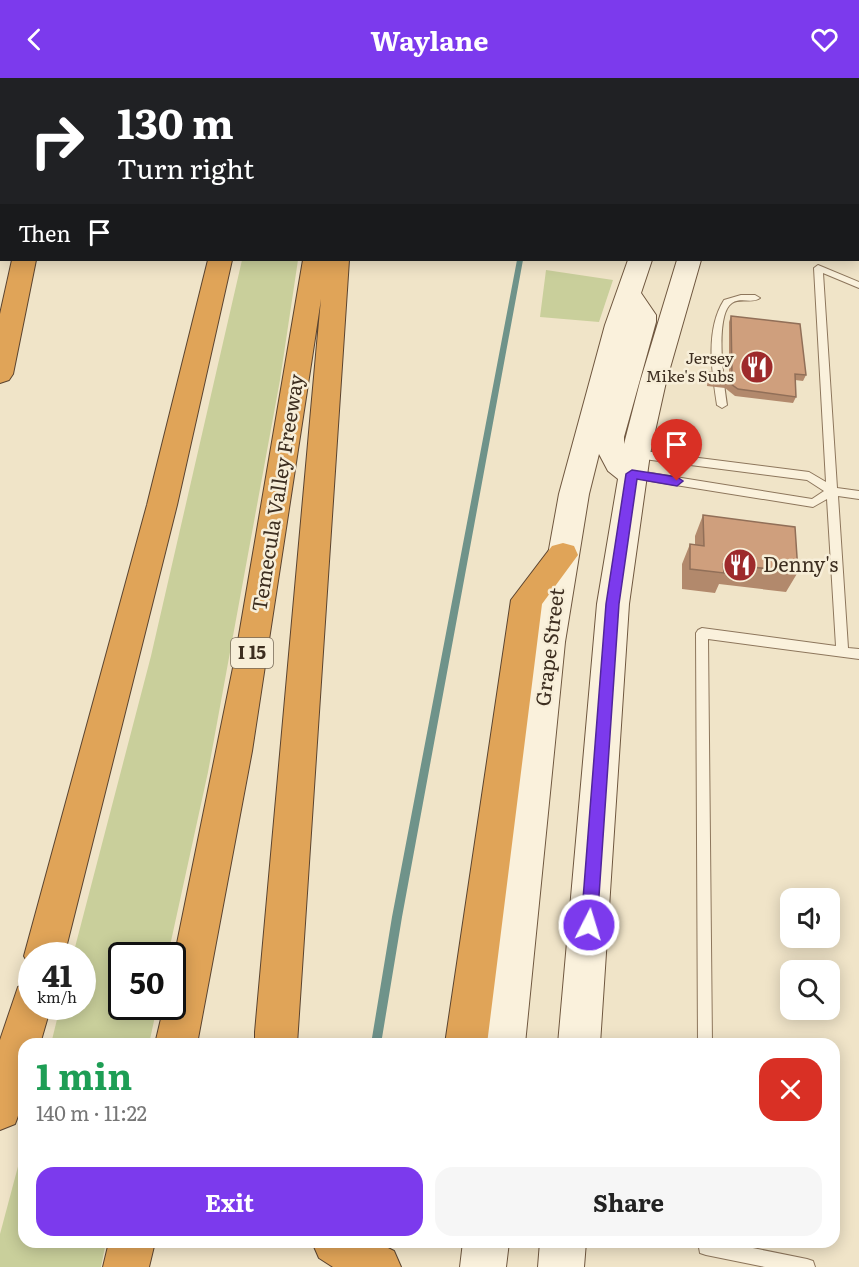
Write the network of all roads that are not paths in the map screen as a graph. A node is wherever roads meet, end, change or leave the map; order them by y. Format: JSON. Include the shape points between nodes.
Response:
{"nodes":[{"id":1,"x":24,"y":261,"type":"edge"},
{"id":2,"x":220,"y":261,"type":"edge"},
{"id":3,"x":315,"y":261,"type":"edge"},
{"id":4,"x":337,"y":261,"type":"edge"},
{"id":5,"x":640,"y":261,"type":"edge"},
{"id":6,"x":689,"y":261,"type":"edge"},
{"id":7,"x":859,"y":285,"type":"edge"},
{"id":8,"x":629,"y":294,"type":"junction"},
{"id":9,"x":755,"y":298,"type":"dead end"},
{"id":10,"x":0,"y":374,"type":"edge"},
{"id":11,"x":722,"y":405,"type":"dead end"},
{"id":12,"x":634,"y":464,"type":"junction"},
{"id":13,"x":832,"y":491,"type":"junction"},
{"id":14,"x":859,"y":495,"type":"edge"},
{"id":15,"x":563,"y":555,"type":"junction"},
{"id":16,"x":842,"y":652,"type":"junction"},
{"id":17,"x":859,"y":654,"type":"edge"},
{"id":18,"x":48,"y":942,"type":"edge"},
{"id":19,"x":26,"y":1020,"type":"edge"},
{"id":20,"x":21,"y":1038,"type":"edge"},
{"id":21,"x":177,"y":1038,"type":"edge"},
{"id":22,"x":276,"y":1038,"type":"edge"},
{"id":23,"x":467,"y":1038,"type":"edge"},
{"id":24,"x":505,"y":1038,"type":"edge"},
{"id":25,"x":579,"y":1038,"type":"edge"},
{"id":26,"x":705,"y":1038,"type":"edge"},
{"id":27,"x":18,"y":1048,"type":"edge"},
{"id":28,"x":0,"y":1109,"type":"edge"},
{"id":29,"x":131,"y":1248,"type":"edge"},
{"id":30,"x":344,"y":1248,"type":"edge"},
{"id":31,"x":485,"y":1248,"type":"edge"},
{"id":32,"x":563,"y":1248,"type":"edge"},
{"id":33,"x":711,"y":1248,"type":"edge"},
{"id":34,"x":126,"y":1267,"type":"edge"},
{"id":35,"x":378,"y":1267,"type":"edge"},
{"id":36,"x":483,"y":1267,"type":"edge"},
{"id":37,"x":561,"y":1267,"type":"edge"},
{"id":38,"x":807,"y":1267,"type":"edge"}],
"edges":[{"from":1,"to":10,"type":"highway"},
{"from":2,"to":18,"type":"highway","via":[[162,505]]},
{"from":3,"to":21,"type":"highway","name":"Temecula Valley Freeway","number":"I 15","via":[[272,543],[205,910]]},
{"from":4,"to":22,"type":"highway"},
{"from":5,"to":8,"type":"main road","name":"Grape Street"},
{"from":6,"to":12,"type":"main road"},
{"from":7,"to":13,"type":"lane","via":[[818,268]]},
{"from":8,"to":12,"type":"main road","via":[[643,315],[643,322],[610,446],[619,466]]},
{"from":8,"to":15,"type":"main road","name":"Grape Street","via":[[574,494]]},
{"from":9,"to":11,"type":"lane","via":[[733,299],[723,310],[718,336]]},
{"from":12,"to":13,"type":"lane","via":[[809,476]]},
{"from":12,"to":13,"type":"lane","via":[[813,504]]},
{"from":12,"to":25,"type":"main road","via":[[613,604]]},
{"from":13,"to":14,"type":"lane"},
{"from":13,"to":16,"type":"lane"},
{"from":15,"to":23,"type":"highway","via":[[527,600]]},
{"from":15,"to":24,"type":"main road","name":"Grape Street","via":[[549,642]]},
{"from":16,"to":17,"type":"lane"},
{"from":16,"to":26,"type":"lane","via":[[702,633]]},
{"from":19,"to":20,"type":"highway"},
{"from":27,"to":28,"type":"highway"},
{"from":29,"to":34,"type":"highway"},
{"from":30,"to":35,"type":"highway"},
{"from":31,"to":36,"type":"main road"},
{"from":32,"to":37,"type":"main road"},
{"from":33,"to":38,"type":"lane"}]}
